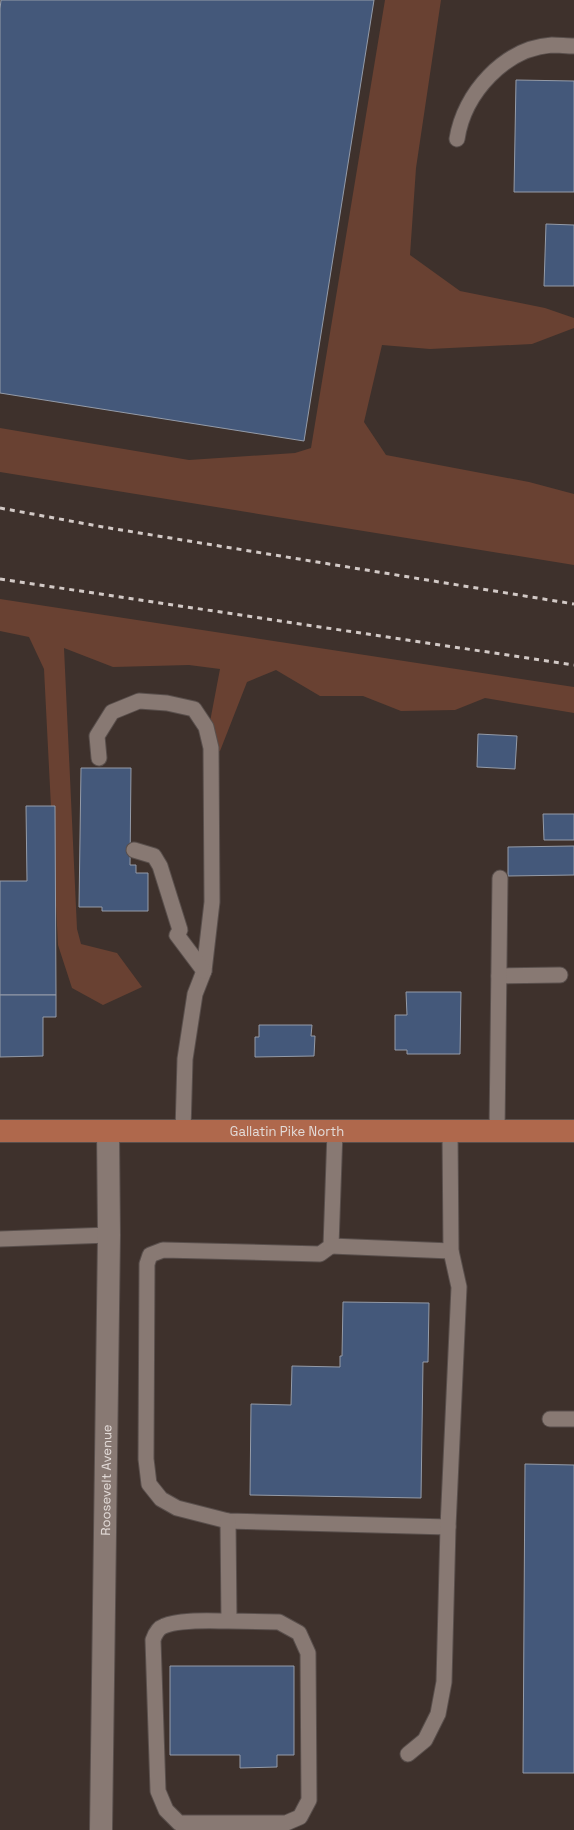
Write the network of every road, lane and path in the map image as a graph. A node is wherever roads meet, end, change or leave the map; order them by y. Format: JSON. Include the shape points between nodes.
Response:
{"nodes":[{"id":1,"x":574,"y":46,"type":"edge"},
{"id":2,"x":457,"y":139,"type":"dead end"},
{"id":3,"x":98,"y":758,"type":"dead end"},
{"id":4,"x":134,"y":850,"type":"dead end"},
{"id":5,"x":500,"y":878,"type":"dead end"},
{"id":6,"x":204,"y":971,"type":"junction"},
{"id":7,"x":560,"y":975,"type":"dead end"},
{"id":8,"x":499,"y":976,"type":"junction"},
{"id":9,"x":0,"y":1131,"type":"edge"},
{"id":10,"x":108,"y":1131,"type":"junction"},
{"id":11,"x":183,"y":1131,"type":"junction"},
{"id":12,"x":335,"y":1131,"type":"junction"},
{"id":13,"x":450,"y":1131,"type":"junction"},
{"id":14,"x":497,"y":1131,"type":"junction"},
{"id":15,"x":574,"y":1132,"type":"edge"},
{"id":16,"x":109,"y":1235,"type":"junction"},
{"id":17,"x":0,"y":1240,"type":"edge"},
{"id":18,"x":331,"y":1246,"type":"junction"},
{"id":19,"x":451,"y":1251,"type":"junction"},
{"id":20,"x":550,"y":1419,"type":"dead end"},
{"id":21,"x":574,"y":1419,"type":"edge"},
{"id":22,"x":228,"y":1521,"type":"junction"},
{"id":23,"x":448,"y":1527,"type":"junction"},
{"id":24,"x":229,"y":1621,"type":"junction"},
{"id":25,"x":408,"y":1754,"type":"dead end"},
{"id":26,"x":101,"y":1830,"type":"edge"}],
"edges":[{"from":1,"to":2,"type":"lane","via":[[551,45],[500,65],[485,79],[472,99],[459,126]]},
{"from":3,"to":6,"type":"lane","via":[[97,736],[112,712],[139,701],[167,703],[194,709],[206,727],[211,748],[212,902]]},
{"from":4,"to":6,"type":"lane","via":[[154,856],[160,866],[180,930],[177,935]]},
{"from":5,"to":8,"type":"lane"},
{"from":6,"to":11,"type":"lane","via":[[195,994],[185,1059]]},
{"from":7,"to":8,"type":"lane"},
{"from":8,"to":14,"type":"lane"},
{"from":9,"to":10,"type":"main road","name":"Gallatin Pike North"},
{"from":10,"to":11,"type":"main road","name":"Gallatin Pike North"},
{"from":10,"to":16,"type":"street","name":"Roosevelt Avenue"},
{"from":11,"to":12,"type":"main road","name":"Gallatin Pike North"},
{"from":12,"to":13,"type":"main road","name":"Gallatin Pike North"},
{"from":12,"to":18,"type":"lane"},
{"from":13,"to":14,"type":"main road","name":"Gallatin Pike North"},
{"from":13,"to":19,"type":"lane"},
{"from":14,"to":15,"type":"main road","name":"Gallatin Pike North"},
{"from":16,"to":17,"type":"lane"},
{"from":16,"to":26,"type":"street","name":"Roosevelt Avenue"},
{"from":18,"to":19,"type":"lane"},
{"from":18,"to":22,"type":"lane","via":[[320,1254],[163,1250],[150,1255],[147,1264],[146,1459],[149,1484],[161,1499],[177,1508]]},
{"from":19,"to":23,"type":"lane","via":[[459,1287]]},
{"from":20,"to":21,"type":"lane"},
{"from":22,"to":23,"type":"lane"},
{"from":22,"to":24,"type":"lane"},
{"from":23,"to":25,"type":"lane","via":[[444,1682],[438,1714],[425,1740]]},
{"from":24,"to":24,"type":"lane","via":[[194,1620],[164,1626],[156,1632],[152,1640],[158,1791],[166,1810],[179,1823],[286,1823],[300,1817],[309,1800],[308,1653],[300,1633],[279,1622]]}]}
